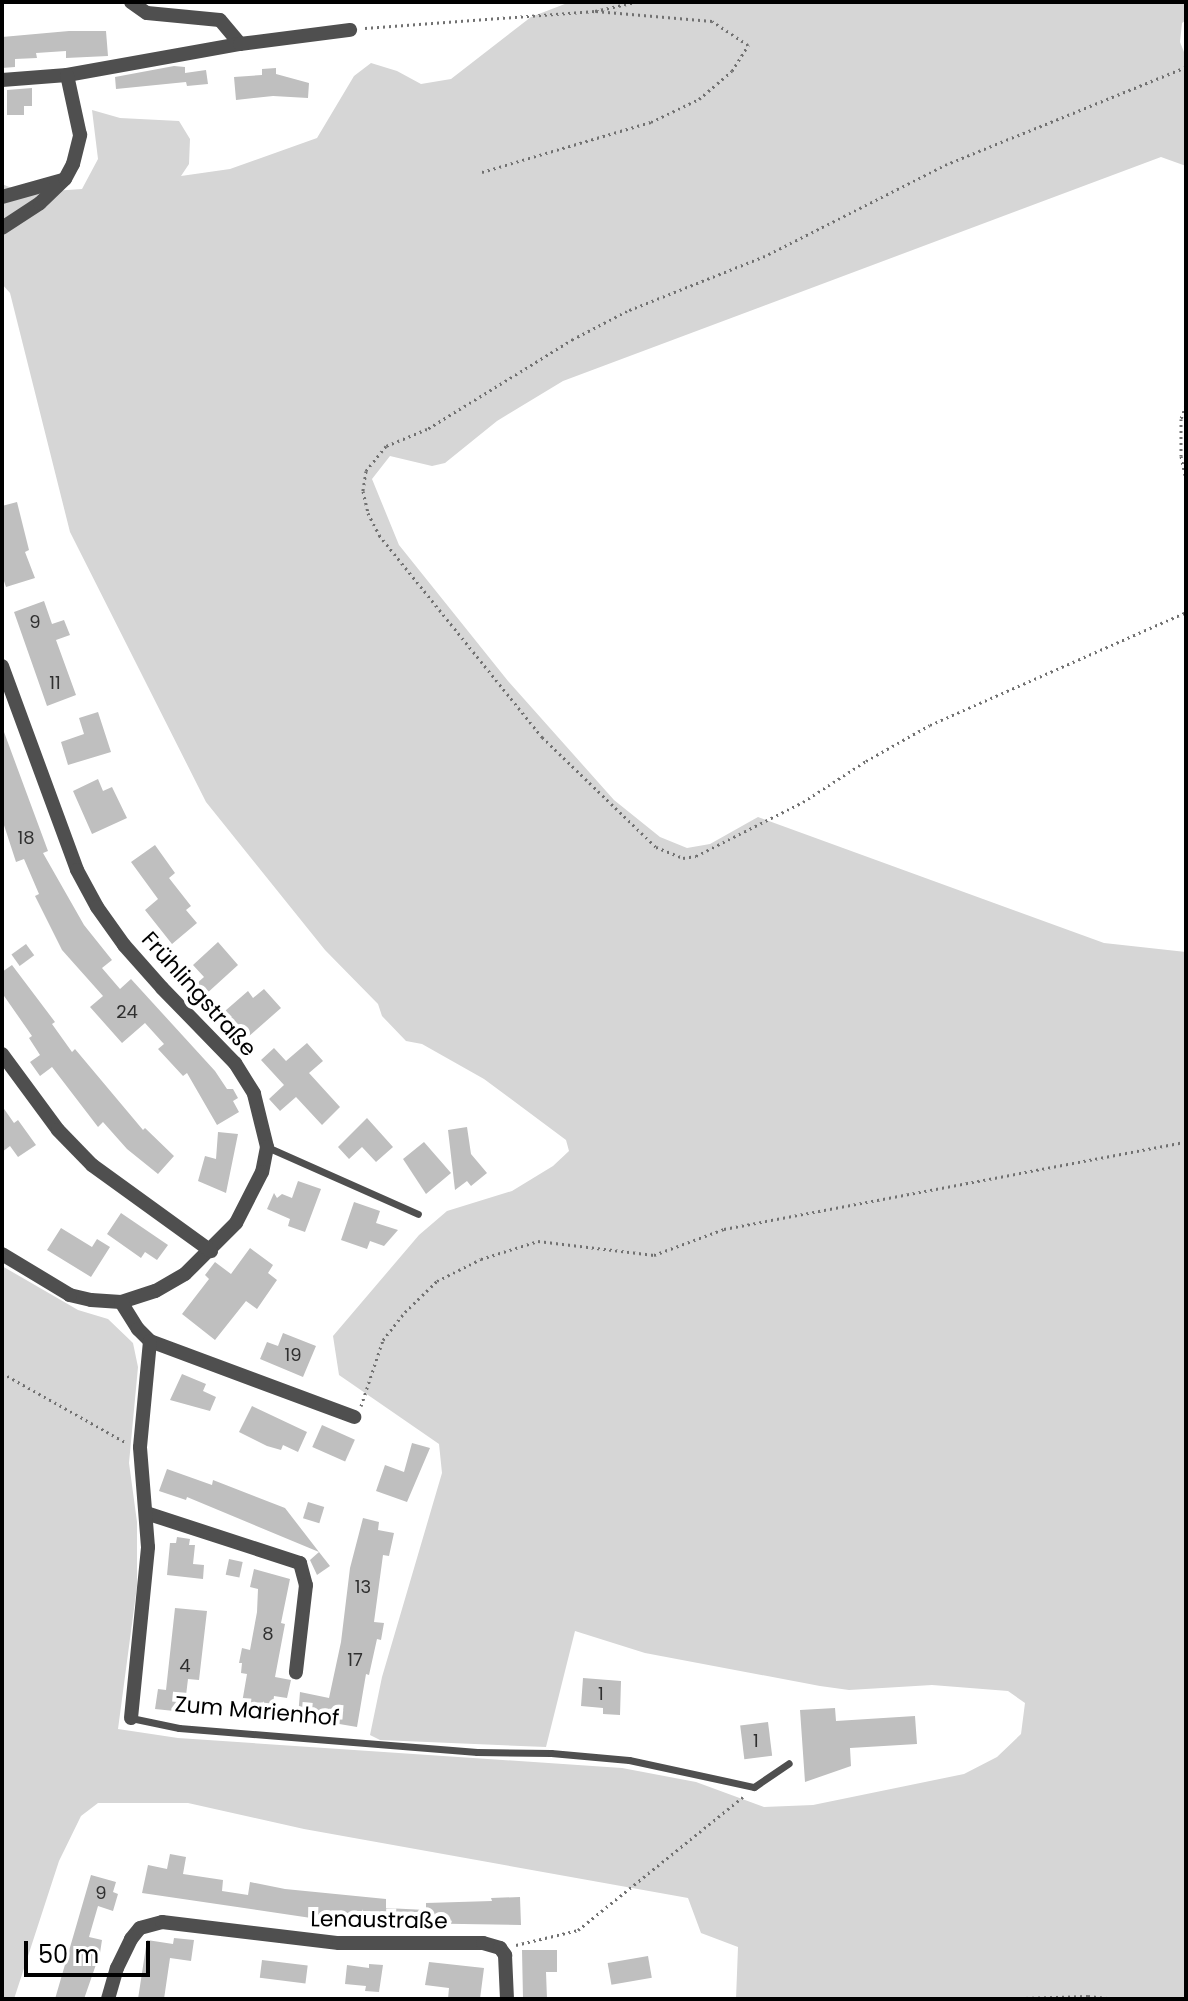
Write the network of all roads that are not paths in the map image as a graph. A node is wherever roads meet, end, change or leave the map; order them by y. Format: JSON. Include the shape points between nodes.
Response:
{"nodes":[{"id":1,"x":131,"y":2,"type":"edge"},
{"id":2,"x":350,"y":30,"type":"road end"},
{"id":3,"x":240,"y":44,"type":"junction"},
{"id":4,"x":67,"y":75,"type":"junction"},
{"id":5,"x":2,"y":80,"type":"edge"},
{"id":6,"x":65,"y":179,"type":"junction"},
{"id":7,"x":2,"y":197,"type":"edge"},
{"id":8,"x":2,"y":228,"type":"edge"},
{"id":9,"x":2,"y":666,"type":"edge"},
{"id":10,"x":2,"y":1054,"type":"edge"},
{"id":11,"x":267,"y":1147,"type":"junction"},
{"id":12,"x":418,"y":1214,"type":"dead end"},
{"id":13,"x":211,"y":1251,"type":"junction"},
{"id":14,"x":2,"y":1254,"type":"edge"},
{"id":15,"x":121,"y":1302,"type":"junction"},
{"id":16,"x":150,"y":1341,"type":"junction"},
{"id":17,"x":354,"y":1417,"type":"road end"},
{"id":18,"x":146,"y":1513,"type":"junction"},
{"id":19,"x":296,"y":1672,"type":"dead end"},
{"id":20,"x":131,"y":1718,"type":"joint"},
{"id":21,"x":789,"y":1763,"type":"dead end"},
{"id":22,"x":108,"y":1999,"type":"edge"},
{"id":23,"x":507,"y":1999,"type":"edge"}],
"edges":[{"from":1,"to":3,"type":"street","via":[[147,13],[220,20]]},
{"from":2,"to":3,"type":"street"},
{"from":3,"to":4,"type":"street"},
{"from":4,"to":5,"type":"street"},
{"from":4,"to":6,"type":"street","via":[[80,135]]},
{"from":6,"to":7,"type":"street"},
{"from":6,"to":8,"type":"street"},
{"from":9,"to":11,"type":"street","name":"Frühlingstraße","via":[[72,856],[97,907],[162,988],[235,1063],[254,1094]]},
{"from":10,"to":13,"type":"street","via":[[58,1130],[92,1165]]},
{"from":11,"to":12,"type":"lane"},
{"from":11,"to":13,"type":"street","name":"Frühlingstraße","via":[[250,1201]]},
{"from":13,"to":15,"type":"street","name":"Frühlingstraße","via":[[185,1274]]},
{"from":14,"to":15,"type":"street","via":[[70,1295]]},
{"from":15,"to":16,"type":"street"},
{"from":16,"to":17,"type":"street"},
{"from":16,"to":18,"type":"street","name":"Zum Marienhof","via":[[140,1447]]},
{"from":18,"to":19,"type":"street","via":[[300,1563],[306,1585]]},
{"from":18,"to":20,"type":"street","name":"Zum Marienhof","via":[[145,1586]]},
{"from":20,"to":21,"type":"lane","name":"Zum Marienhof","via":[[179,1728],[629,1760],[754,1787]]},
{"from":22,"to":23,"type":"street","name":"Lenaustraße","via":[[131,1939],[140,1928],[162,1922],[292,1940],[483,1943],[505,1955]]}]}
